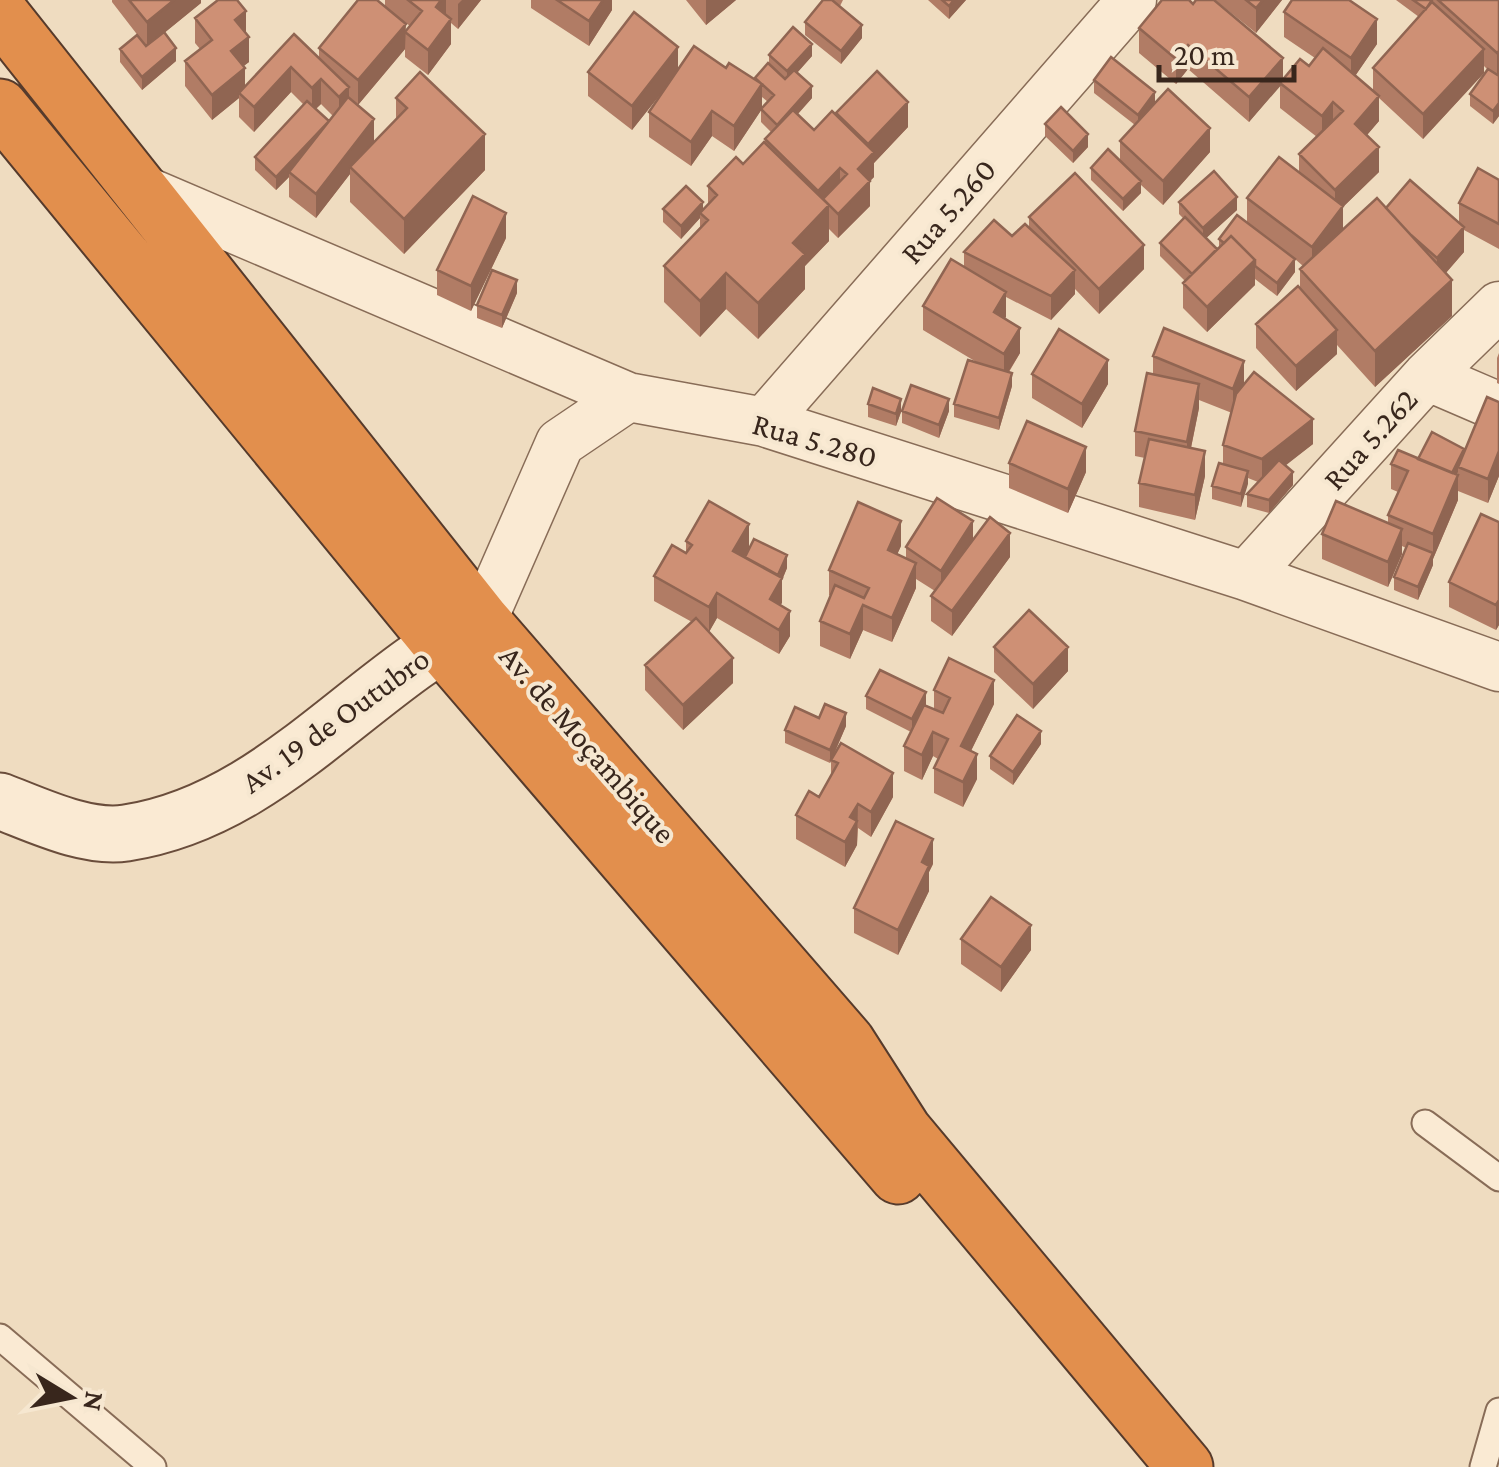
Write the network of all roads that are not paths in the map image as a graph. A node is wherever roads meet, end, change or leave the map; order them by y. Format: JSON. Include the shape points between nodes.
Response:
{"nodes":[{"id":1,"x":1132,"y":0,"type":"edge"},
{"id":2,"x":0,"y":13,"type":"edge"},
{"id":3,"x":0,"y":106,"type":"edge"},
{"id":4,"x":141,"y":189,"type":"junction"},
{"id":5,"x":1499,"y":306,"type":"edge"},
{"id":6,"x":1427,"y":376,"type":"junction"},
{"id":7,"x":628,"y":397,"type":"junction"},
{"id":8,"x":1499,"y":407,"type":"edge"},
{"id":9,"x":764,"y":422,"type":"junction"},
{"id":10,"x":1246,"y":576,"type":"junction"},
{"id":11,"x":461,"y":632,"type":"junction"},
{"id":12,"x":1499,"y":667,"type":"edge"},
{"id":13,"x":0,"y":802,"type":"edge"},
{"id":14,"x":1425,"y":1123,"type":"dead end"},
{"id":15,"x":1499,"y":1178,"type":"edge"},
{"id":16,"x":0,"y":1337,"type":"edge"},
{"id":17,"x":1499,"y":1411,"type":"edge"},
{"id":18,"x":154,"y":1467,"type":"edge"},
{"id":19,"x":1140,"y":1467,"type":"edge"},
{"id":20,"x":1185,"y":1467,"type":"edge"},
{"id":21,"x":1482,"y":1467,"type":"edge"}],
"edges":[{"from":1,"to":9,"type":"street","name":"Rua 5.260"},
{"from":2,"to":4,"type":"highway","name":"Av. de Moçambique"},
{"from":3,"to":11,"type":"highway","name":"Av. de Moçambique"},
{"from":4,"to":7,"type":"street","name":"Rua 5.280"},
{"from":4,"to":11,"type":"highway","name":"Av. de Moçambique"},
{"from":5,"to":6,"type":"street","name":"Rua 5.262"},
{"from":6,"to":8,"type":"street"},
{"from":6,"to":10,"type":"street","name":"Rua 5.262"},
{"from":7,"to":9,"type":"street","name":"Rua 5.280"},
{"from":7,"to":11,"type":"street","via":[[560,443]]},
{"from":9,"to":10,"type":"street","name":"Rua 5.280"},
{"from":10,"to":12,"type":"street","name":"Rua 5.280"},
{"from":11,"to":13,"type":"street","name":"Av. 19 de Outubro","via":[[276,772],[208,808],[124,834],[58,824]]},
{"from":11,"to":19,"type":"highway","name":"Av. de Moçambique","via":[[800,1058]]},
{"from":11,"to":20,"type":"highway","name":"Av. de Moçambique","via":[[847,1042],[904,1131]]},
{"from":14,"to":15,"type":"lane"},
{"from":16,"to":18,"type":"lane"},
{"from":17,"to":21,"type":"lane"}]}
